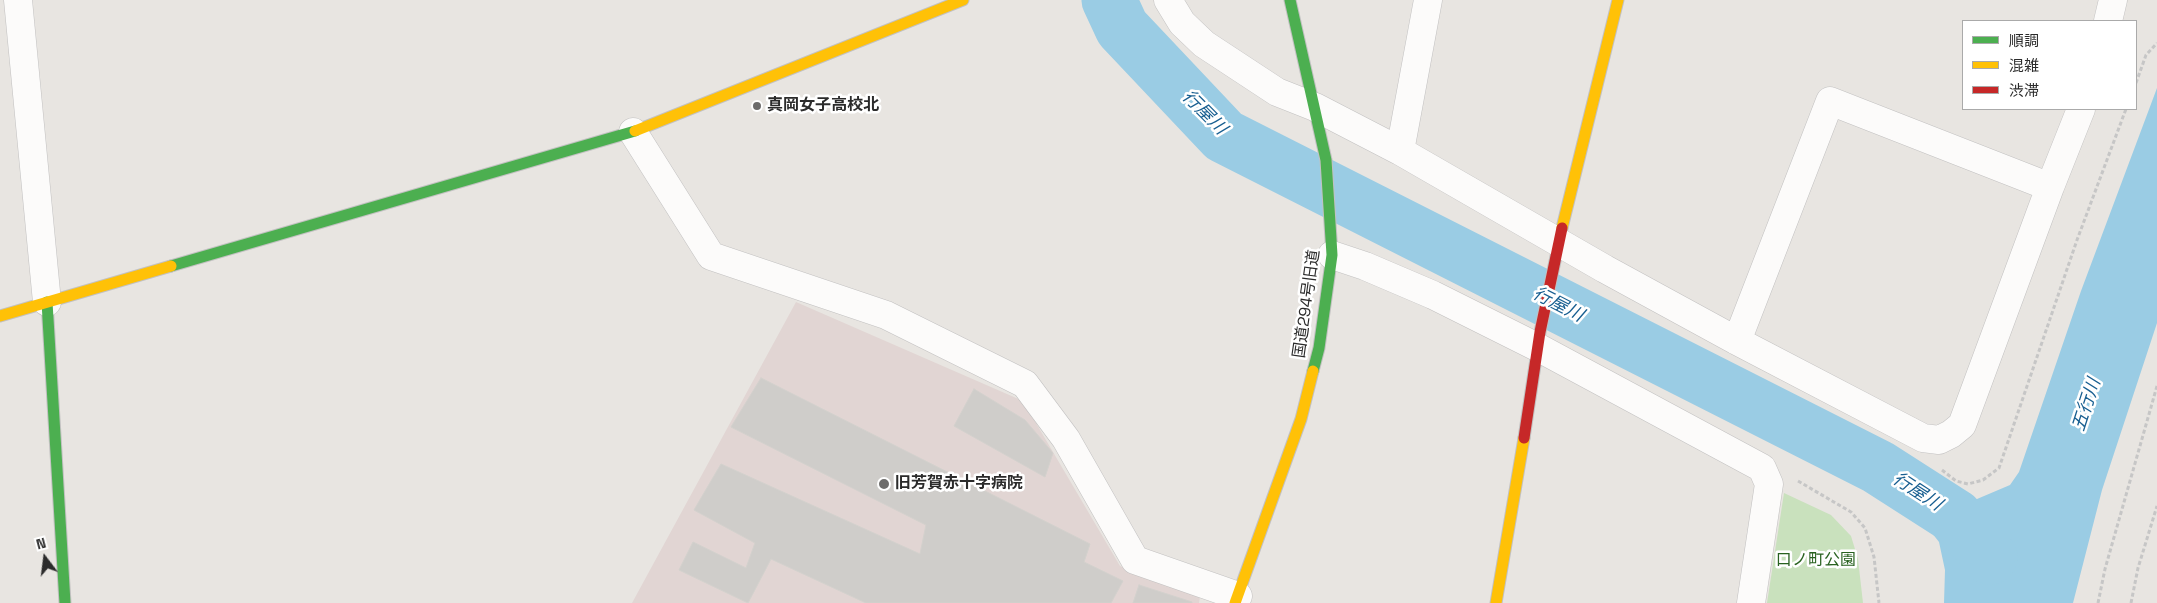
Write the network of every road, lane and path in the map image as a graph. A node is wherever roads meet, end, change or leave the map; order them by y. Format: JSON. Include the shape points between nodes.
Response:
{"nodes":[{"id":1,"x":18,"y":0,"type":"edge"},
{"id":2,"x":963,"y":0,"type":"edge"},
{"id":3,"x":1168,"y":0,"type":"edge"},
{"id":4,"x":1290,"y":0,"type":"edge"},
{"id":5,"x":1428,"y":0,"type":"edge"},
{"id":6,"x":1618,"y":0,"type":"edge"},
{"id":7,"x":2113,"y":0,"type":"edge"},
{"id":8,"x":2108,"y":20,"type":"edge"},
{"id":9,"x":2157,"y":43,"type":"edge"},
{"id":10,"x":2137,"y":80,"type":"edge"},
{"id":11,"x":1315,"y":107,"type":"junction"},
{"id":12,"x":2082,"y":110,"type":"edge"},
{"id":13,"x":2126,"y":110,"type":"edge"},
{"id":14,"x":633,"y":132,"type":"junction"},
{"id":15,"x":1400,"y":151,"type":"junction"},
{"id":16,"x":2050,"y":187,"type":"junction"},
{"id":17,"x":1557,"y":253,"type":"junction"},
{"id":18,"x":1332,"y":255,"type":"junction"},
{"id":19,"x":47,"y":302,"type":"junction"},
{"id":20,"x":0,"y":316,"type":"edge"},
{"id":21,"x":1540,"y":340,"type":"junction"},
{"id":22,"x":1737,"y":341,"type":"junction"},
{"id":23,"x":2157,"y":386,"type":"edge"},
{"id":24,"x":1942,"y":470,"type":"dead end"},
{"id":25,"x":1796,"y":480,"type":"dead end"},
{"id":26,"x":2157,"y":506,"type":"edge"},
{"id":27,"x":1237,"y":600,"type":"edge"},
{"id":28,"x":65,"y":603,"type":"edge"},
{"id":29,"x":1496,"y":603,"type":"edge"},
{"id":30,"x":1751,"y":603,"type":"edge"},
{"id":31,"x":1880,"y":603,"type":"edge"},
{"id":32,"x":2098,"y":603,"type":"edge"},
{"id":33,"x":2131,"y":603,"type":"edge"}],
"edges":[{"from":1,"to":19,"type":"street"},
{"from":2,"to":14,"type":"street"},
{"from":3,"to":11,"type":"street","via":[[1182,23],[1204,44],[1277,92]]},
{"from":4,"to":11,"type":"street","name":"国道294号旧道"},
{"from":5,"to":15,"type":"street"},
{"from":6,"to":17,"type":"street"},
{"from":7,"to":8,"type":"street"},
{"from":9,"to":10,"type":"path","via":[[2146,55]]},
{"from":11,"to":15,"type":"street"},
{"from":11,"to":18,"type":"street","name":"国道294号旧道","via":[[1332,226]]},
{"from":12,"to":16,"type":"street"},
{"from":13,"to":24,"type":"path","via":[[2073,250],[1999,468],[1983,480],[1968,484],[1956,481]]},
{"from":14,"to":19,"type":"street"},
{"from":14,"to":27,"type":"street","via":[[711,256],[886,315],[1025,384],[1066,439],[1135,560]]},
{"from":15,"to":17,"type":"street"},
{"from":16,"to":22,"type":"street","via":[[1830,101]]},
{"from":16,"to":22,"type":"street","via":[[1962,425],[1939,440],[1923,438]]},
{"from":17,"to":21,"type":"street"},
{"from":17,"to":22,"type":"street"},
{"from":18,"to":21,"type":"street"},
{"from":18,"to":27,"type":"street","name":"国道294号旧道","via":[[1319,348],[1301,419]]},
{"from":19,"to":20,"type":"street"},
{"from":19,"to":28,"type":"street"},
{"from":21,"to":29,"type":"street"},
{"from":21,"to":30,"type":"street","via":[[1762,468],[1769,484]]},
{"from":23,"to":32,"type":"path"},
{"from":25,"to":31,"type":"path","via":[[1851,512],[1865,528],[1874,557]]},
{"from":26,"to":33,"type":"path"}]}
